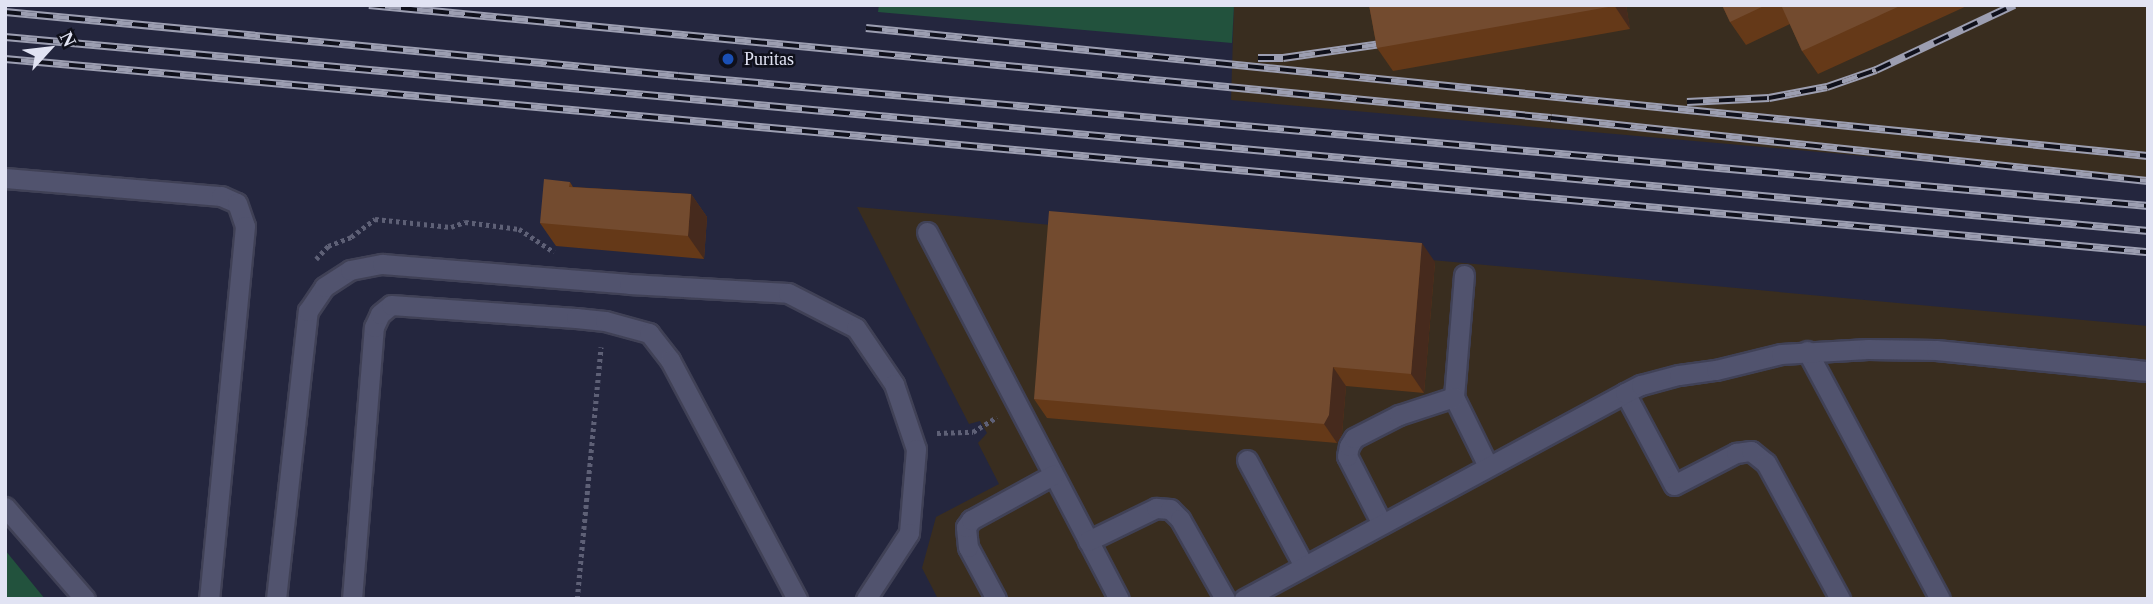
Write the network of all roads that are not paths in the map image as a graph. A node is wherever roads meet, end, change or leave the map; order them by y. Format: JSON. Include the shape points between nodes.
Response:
{"nodes":[{"id":1,"x":5,"y":178,"type":"edge"},
{"id":2,"x":927,"y":232,"type":"dead end"},
{"id":3,"x":1464,"y":275,"type":"dead end"},
{"id":4,"x":1807,"y":351,"type":"junction"},
{"id":5,"x":2148,"y":371,"type":"edge"},
{"id":6,"x":1625,"y":393,"type":"junction"},
{"id":7,"x":1454,"y":397,"type":"junction"},
{"id":8,"x":1247,"y":460,"type":"dead end"},
{"id":9,"x":1488,"y":466,"type":"junction"},
{"id":10,"x":1053,"y":475,"type":"junction"},
{"id":11,"x":5,"y":506,"type":"edge"},
{"id":12,"x":1382,"y":524,"type":"junction"},
{"id":13,"x":1088,"y":541,"type":"junction"},
{"id":14,"x":1304,"y":566,"type":"junction"},
{"id":15,"x":85,"y":599,"type":"edge"},
{"id":16,"x":209,"y":599,"type":"edge"},
{"id":17,"x":276,"y":599,"type":"edge"},
{"id":18,"x":352,"y":599,"type":"edge"},
{"id":19,"x":797,"y":599,"type":"edge"},
{"id":20,"x":866,"y":599,"type":"edge"},
{"id":21,"x":996,"y":599,"type":"edge"},
{"id":22,"x":1119,"y":599,"type":"edge"},
{"id":23,"x":1225,"y":599,"type":"edge"},
{"id":24,"x":1244,"y":599,"type":"edge"},
{"id":25,"x":1840,"y":599,"type":"edge"},
{"id":26,"x":1940,"y":599,"type":"edge"}],
"edges":[{"from":1,"to":16,"type":"lane","via":[[221,196],[237,204],[245,226]]},
{"from":2,"to":10,"type":"lane"},
{"from":3,"to":7,"type":"lane"},
{"from":4,"to":5,"type":"lane","via":[[1936,350]]},
{"from":4,"to":6,"type":"lane","via":[[1679,374]]},
{"from":4,"to":26,"type":"lane"},
{"from":6,"to":9,"type":"lane"},
{"from":6,"to":25,"type":"lane","via":[[1674,485],[1736,453],[1751,451],[1766,463]]},
{"from":7,"to":9,"type":"lane"},
{"from":7,"to":12,"type":"lane","via":[[1399,415],[1354,438],[1349,446],[1347,456]]},
{"from":8,"to":14,"type":"lane"},
{"from":9,"to":12,"type":"lane"},
{"from":10,"to":13,"type":"lane"},
{"from":10,"to":21,"type":"lane","via":[[966,527],[968,547]]},
{"from":11,"to":15,"type":"lane"},
{"from":12,"to":14,"type":"lane"},
{"from":13,"to":22,"type":"lane"},
{"from":13,"to":23,"type":"lane","via":[[1156,508],[1170,509]]},
{"from":14,"to":24,"type":"lane"},
{"from":17,"to":20,"type":"lane","via":[[308,311],[324,287],[350,270],[382,264],[788,293],[856,328],[894,384],[916,449],[909,533]]},
{"from":18,"to":19,"type":"lane","via":[[374,327],[391,305],[605,321],[649,333],[670,360]]}]}
